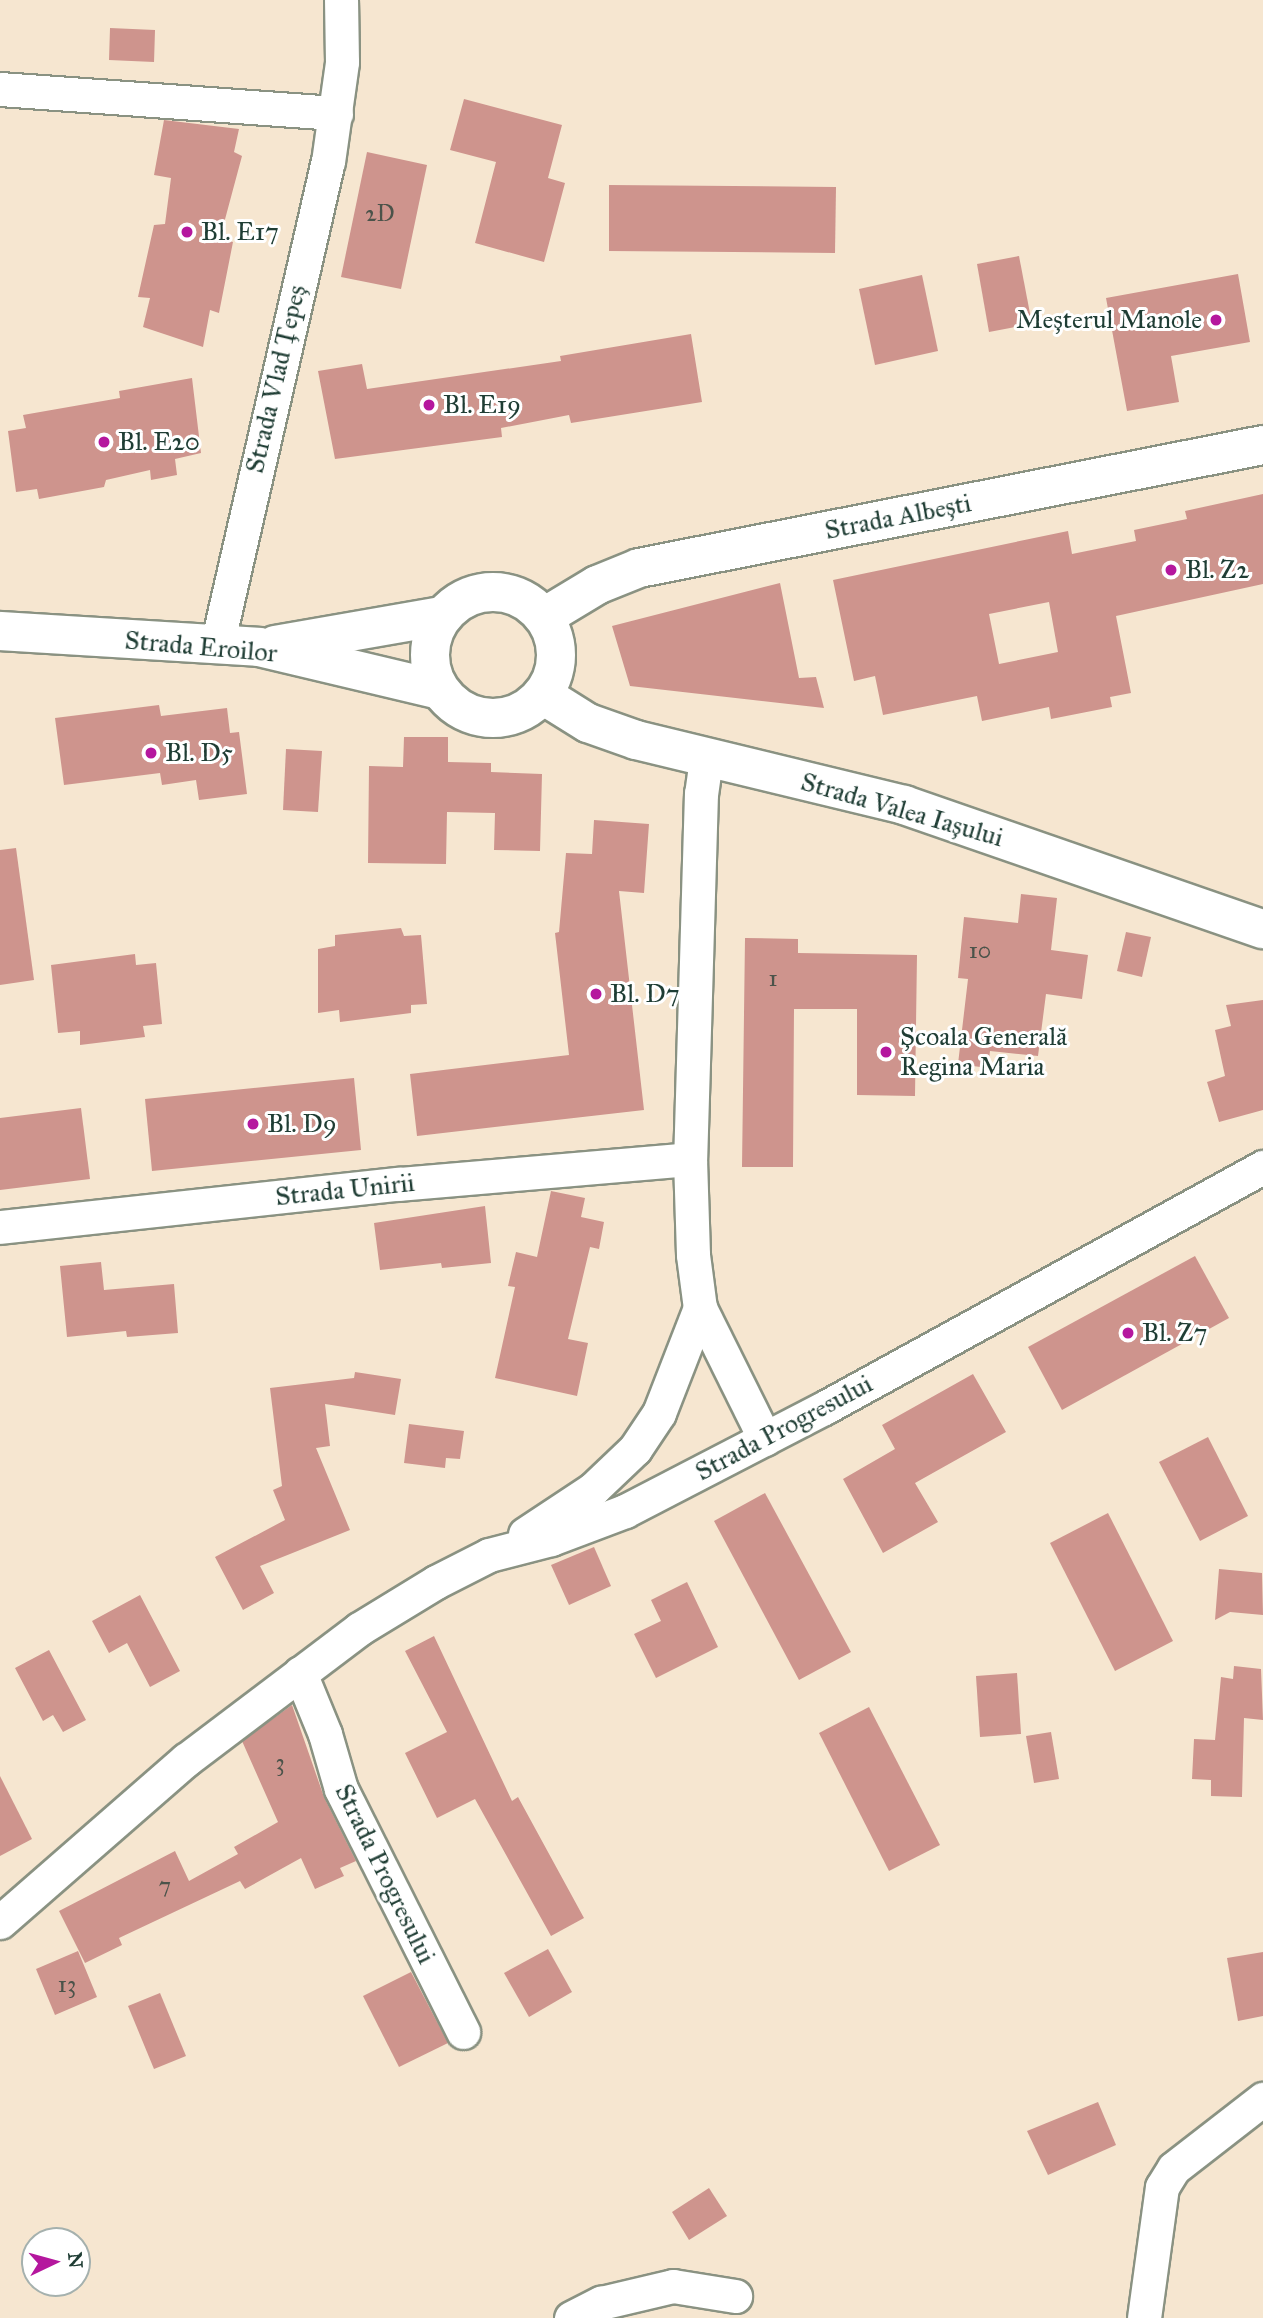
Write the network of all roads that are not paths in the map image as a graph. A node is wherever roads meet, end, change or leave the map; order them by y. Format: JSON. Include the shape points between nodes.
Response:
{"nodes":[{"id":1,"x":341,"y":0,"type":"edge"},
{"id":2,"x":0,"y":89,"type":"edge"},
{"id":3,"x":336,"y":113,"type":"junction"},
{"id":4,"x":1263,"y":445,"type":"edge"},
{"id":5,"x":442,"y":616,"type":"junction"},
{"id":6,"x":544,"y":617,"type":"junction"},
{"id":7,"x":0,"y":631,"type":"edge"},
{"id":8,"x":217,"y":645,"type":"junction"},
{"id":9,"x":259,"y":647,"type":"junction"},
{"id":10,"x":440,"y":690,"type":"junction"},
{"id":11,"x":543,"y":695,"type":"junction"},
{"id":12,"x":706,"y":759,"type":"junction"},
{"id":13,"x":1263,"y":929,"type":"edge"},
{"id":14,"x":690,"y":1159,"type":"junction"},
{"id":15,"x":1263,"y":1167,"type":"edge"},
{"id":16,"x":0,"y":1227,"type":"edge"},
{"id":17,"x":700,"y":1308,"type":"junction"},
{"id":18,"x":765,"y":1440,"type":"junction"},
{"id":19,"x":489,"y":1555,"type":"junction"},
{"id":20,"x":300,"y":1673,"type":"junction"},
{"id":21,"x":0,"y":1922,"type":"edge"},
{"id":22,"x":463,"y":2032,"type":"dead end"},
{"id":23,"x":1263,"y":2099,"type":"edge"},
{"id":24,"x":736,"y":2296,"type":"dead end"},
{"id":25,"x":571,"y":2318,"type":"edge"},
{"id":26,"x":1144,"y":2318,"type":"edge"}],
"edges":[{"from":1,"to":3,"type":"street","name":"Strada Vlad Țepeș"},
{"from":2,"to":3,"type":"street"},
{"from":3,"to":8,"type":"street","name":"Strada Vlad Țepeș"},
{"from":4,"to":6,"type":"main road","name":"Strada Albești","via":[[639,568],[597,585]]},
{"from":5,"to":6,"type":"main road","via":[[457,602],[493,591],[530,603]]},
{"from":5,"to":9,"type":"main road"},
{"from":5,"to":10,"type":"main road","via":[[429,652]]},
{"from":6,"to":11,"type":"main road","via":[[556,656]]},
{"from":7,"to":8,"type":"main road","name":"Strada Eroilor"},
{"from":8,"to":9,"type":"main road","name":"Strada Eroilor"},
{"from":9,"to":10,"type":"main road","name":"Strada Eroilor"},
{"from":10,"to":11,"type":"main road","via":[[453,705],[490,719],[528,708]]},
{"from":11,"to":12,"type":"main road","name":"Strada Valea Iașului","via":[[588,723]]},
{"from":12,"to":13,"type":"main road","name":"Strada Valea Iașului","via":[[949,819]]},
{"from":12,"to":14,"type":"street","via":[[701,793]]},
{"from":14,"to":16,"type":"street","name":"Strada Unirii","via":[[399,1184]]},
{"from":14,"to":17,"type":"street"},
{"from":15,"to":18,"type":"street","name":"Strada Progresului"},
{"from":17,"to":18,"type":"street"},
{"from":17,"to":19,"type":"street","via":[[659,1413],[635,1449],[593,1489]]},
{"from":18,"to":19,"type":"street","name":"Strada Progresului","via":[[625,1511],[551,1539]]},
{"from":19,"to":20,"type":"street","name":"Strada Progresului","via":[[359,1629]]},
{"from":20,"to":21,"type":"street","name":"Strada Progresului","via":[[186,1760]]},
{"from":20,"to":22,"type":"street","name":"Strada Progresului","via":[[341,1789]]},
{"from":23,"to":26,"type":"street","via":[[1174,2168],[1162,2186]]},
{"from":24,"to":25,"type":"street","via":[[673,2286],[601,2303]]}]}
